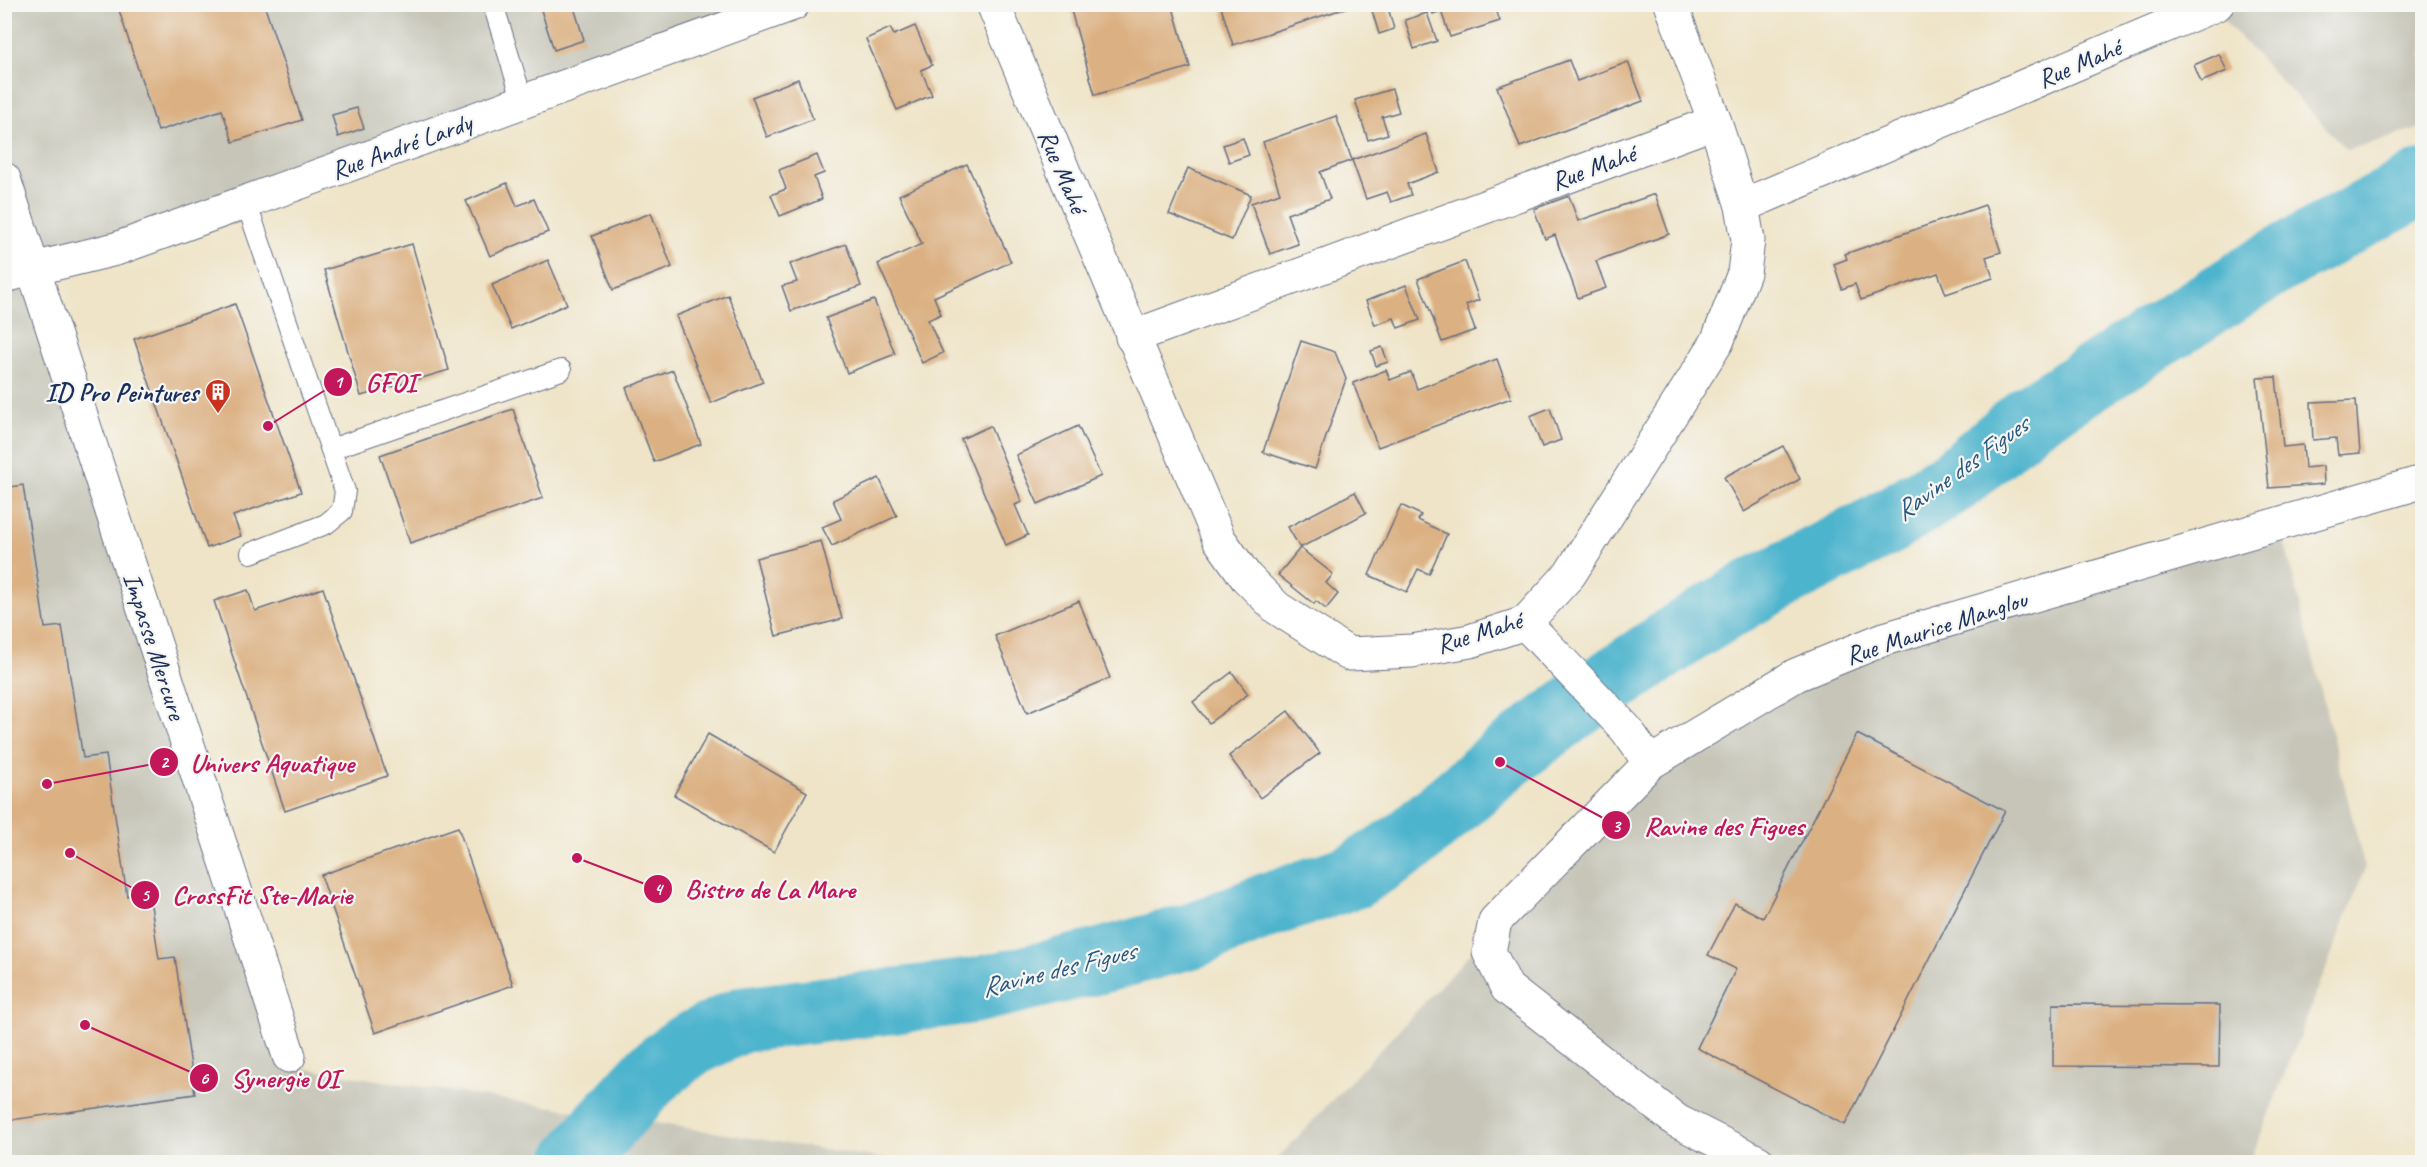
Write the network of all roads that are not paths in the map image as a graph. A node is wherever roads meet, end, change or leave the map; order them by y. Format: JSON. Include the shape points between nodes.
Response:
{"nodes":[{"id":1,"x":493,"y":4,"type":"edge"},
{"id":2,"x":793,"y":4,"type":"edge"},
{"id":3,"x":993,"y":4,"type":"edge"},
{"id":4,"x":1671,"y":4,"type":"edge"},
{"id":5,"x":2217,"y":4,"type":"edge"},
{"id":6,"x":523,"y":102,"type":"junction"},
{"id":7,"x":1715,"y":122,"type":"junction"},
{"id":8,"x":4,"y":179,"type":"edge"},
{"id":9,"x":246,"y":202,"type":"junction"},
{"id":10,"x":1742,"y":206,"type":"junction"},
{"id":11,"x":18,"y":273,"type":"edge"},
{"id":12,"x":1132,"y":337,"type":"junction"},
{"id":13,"x":561,"y":370,"type":"dead end"},
{"id":14,"x":331,"y":448,"type":"junction"},
{"id":15,"x":2422,"y":482,"type":"edge"},
{"id":16,"x":251,"y":553,"type":"dead end"},
{"id":17,"x":1525,"y":623,"type":"junction"},
{"id":18,"x":1650,"y":763,"type":"junction"},
{"id":19,"x":289,"y":1056,"type":"dead end"},
{"id":20,"x":1758,"y":1162,"type":"edge"}],
"edges":[{"from":1,"to":6,"type":"lane"},
{"from":2,"to":6,"type":"street","name":"Rue André Lardy"},
{"from":3,"to":12,"type":"street","name":"Rue Mahé"},
{"from":4,"to":7,"type":"street","name":"Rue Mahé"},
{"from":5,"to":10,"type":"street","name":"Rue Mahé"},
{"from":6,"to":9,"type":"street","name":"Rue André Lardy"},
{"from":7,"to":10,"type":"street","name":"Rue Mahé"},
{"from":7,"to":12,"type":"street","name":"Rue Mahé"},
{"from":8,"to":11,"type":"street","name":"Impasse Mercure"},
{"from":9,"to":11,"type":"street","name":"Rue André Lardy","via":[[116,249]]},
{"from":9,"to":14,"type":"lane"},
{"from":10,"to":17,"type":"street","name":"Rue Mahé","via":[[1748,240],[1744,273],[1717,342],[1570,574]]},
{"from":11,"to":19,"type":"street","name":"Impasse Mercure"},
{"from":12,"to":17,"type":"street","name":"Rue Mahé","via":[[1219,539],[1246,577],[1276,608],[1349,654],[1412,651],[1470,641]]},
{"from":13,"to":14,"type":"lane"},
{"from":14,"to":16,"type":"lane","via":[[345,491],[342,511],[326,524]]},
{"from":15,"to":18,"type":"street","name":"Rue Maurice Manglou","via":[[1884,639],[1796,675]]},
{"from":17,"to":18,"type":"street","via":[[1626,729]]},
{"from":18,"to":20,"type":"street","name":"Rue Maurice Manglou","via":[[1495,921],[1490,952],[1507,988],[1677,1121]]}]}
